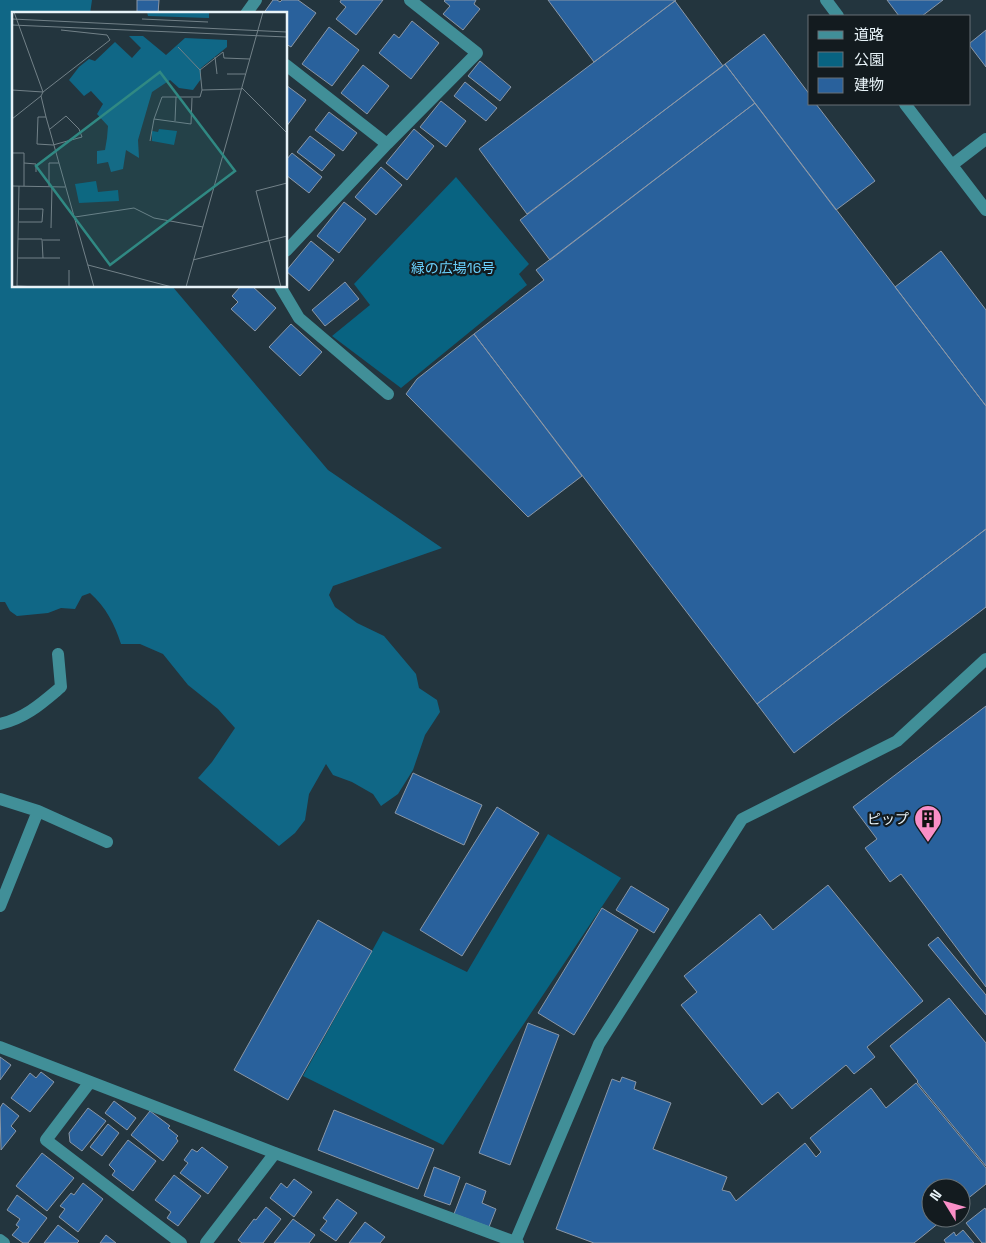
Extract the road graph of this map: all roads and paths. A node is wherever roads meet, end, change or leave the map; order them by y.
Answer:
1 (256, 0) edge
2 (410, 0) edge
3 (826, 0) edge
4 (247, 12) edge
5 (837, 15) edge
6 (288, 68) edge
7 (906, 105) edge
8 (986, 139) edge
9 (387, 144) junction
10 (952, 165) junction
11 (986, 210) edge
12 (288, 249) edge
13 (281, 288) edge
14 (388, 394) dead end
15 (58, 654) dead end
16 (986, 659) edge
17 (0, 724) edge
18 (0, 799) edge
19 (38, 811) junction
20 (106, 842) dead end
21 (0, 906) edge
22 (0, 1047) edge
23 (90, 1082) junction
24 (275, 1153) junction
25 (489, 1232) junction
26 (0, 1240) edge
27 (209, 1242) edge
28 (516, 1242) edge
29 (4, 1243) edge
30 (181, 1243) edge
31 (480, 1243) edge

1 - 4 street
2 - 9 street
3 - 5 street
6 - 9 street
7 - 10 street
8 - 10 street
9 - 12 street
10 - 11 street
13 - 14 street
15 - 17 street
16 - 28 street
18 - 19 street
19 - 20 street
19 - 21 street
22 - 23 street
23 - 24 street
23 - 30 street
24 - 25 street
24 - 27 street
25 - 28 street
25 - 31 street
26 - 29 street

